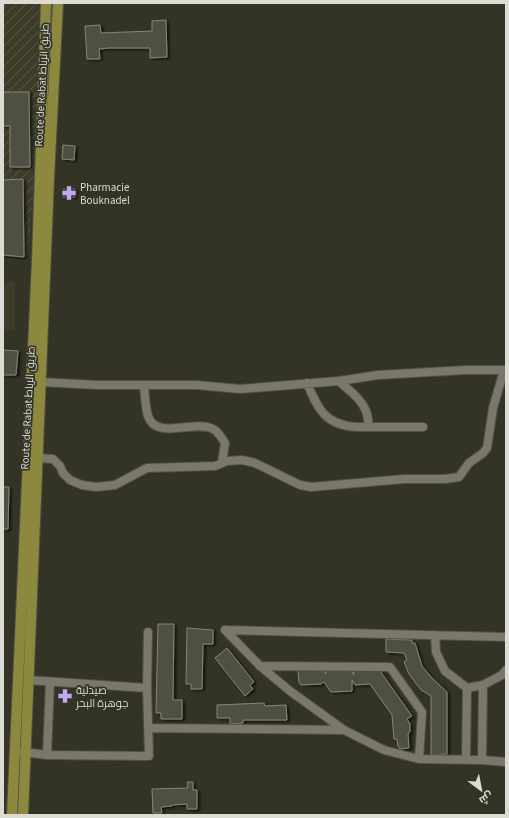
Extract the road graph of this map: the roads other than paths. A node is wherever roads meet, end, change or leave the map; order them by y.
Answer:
1 (46, 3) edge
2 (58, 3) edge
3 (44, 178) junction
4 (41, 282) junction
5 (505, 370) edge
6 (339, 381) junction
7 (42, 382) junction
8 (307, 383) junction
9 (144, 385) junction
10 (369, 427) junction
11 (423, 427) dead end
12 (34, 440) junction
13 (38, 458) junction
14 (222, 463) junction
15 (148, 632) dead end
16 (435, 635) junction
17 (506, 637) edge
18 (260, 666) junction
19 (506, 670) edge
20 (28, 680) junction
21 (50, 682) junction
22 (483, 685) junction
23 (147, 688) junction
24 (468, 688) junction
25 (148, 728) junction
26 (344, 730) junction
27 (15, 751) junction
28 (25, 752) junction
29 (47, 755) junction
30 (418, 759) junction
31 (466, 760) junction
32 (482, 760) junction
33 (506, 762) edge
34 (12, 815) edge
35 (23, 815) edge

1 - 3 main road, Route de Rabat طريق الرباط
2 - 3 main road, Route de Rabat طريق الرباط
3 - 4 main road, Route de Rabat طريق الرباط
4 - 7 main road, Route de Rabat طريق الرباط
4 - 12 main road, Route de Rabat طريق الرباط
5 - 6 street
5 - 14 street
6 - 8 street
6 - 10 street
7 - 9 street
7 - 12 main road, Route de Rabat طريق الرباط
8 - 9 street
8 - 10 street
9 - 14 street
10 - 11 street
12 - 13 main road, Route de Rabat طريق الرباط
12 - 27 main road, Route de Rabat طريق الرباط
13 - 14 street
13 - 20 main road, Route de Rabat طريق الرباط
15 - 23 street
16 - 17 street
16 - 18 street
16 - 24 street
18 - 26 street
18 - 30 street
19 - 22 street
20 - 21 street
20 - 28 main road, Route de Rabat طريق الرباط
21 - 23 street
21 - 29 street
22 - 24 street
22 - 32 street
23 - 25 street
24 - 31 street
25 - 26 street
25 - 29 street
26 - 30 street
27 - 28 street
27 - 34 main road, Route de Rabat طريق الرباط
28 - 29 street
28 - 35 main road, Route de Rabat طريق الرباط
30 - 31 street
31 - 32 street
32 - 33 street

